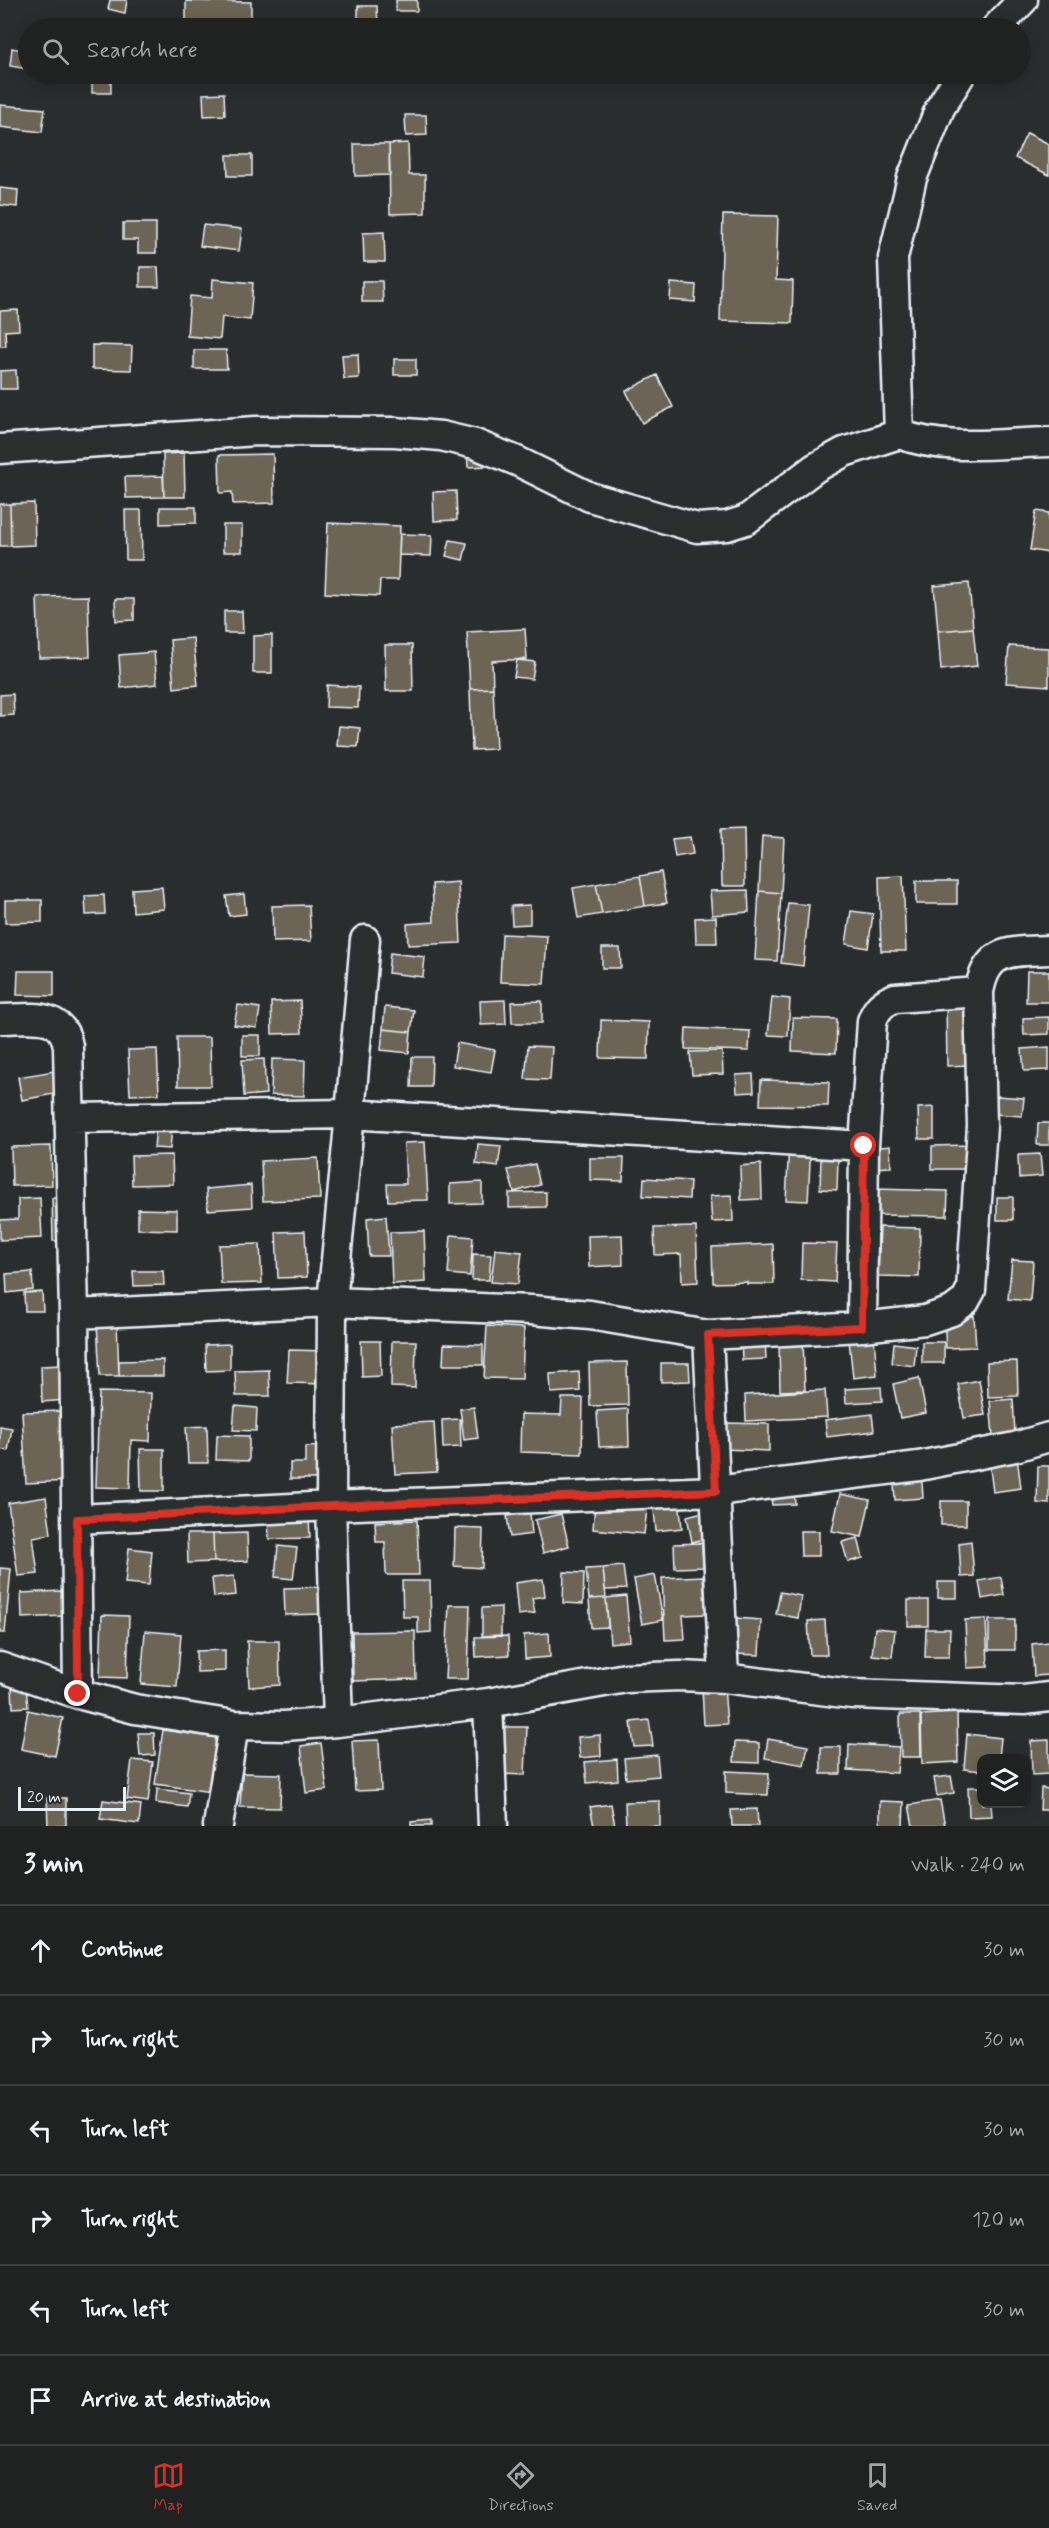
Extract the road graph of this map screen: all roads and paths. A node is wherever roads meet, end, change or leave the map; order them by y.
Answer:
1 (1023, 0) edge
2 (1006, 18) edge
3 (955, 84) edge
4 (899, 434) junction
5 (1049, 442) edge
6 (0, 449) edge
7 (365, 940) dead end
8 (1049, 950) edge
9 (979, 992) junction
10 (0, 1019) edge
11 (350, 1114) junction
12 (70, 1118) junction
13 (864, 1146) junction
14 (332, 1302) junction
15 (74, 1314) junction
16 (862, 1327) junction
17 (708, 1335) junction
18 (1049, 1437) edge
19 (716, 1491) junction
20 (331, 1506) junction
21 (77, 1519) junction
22 (0, 1667) edge
23 (724, 1678) junction
24 (78, 1694) junction
25 (1049, 1697) edge
26 (488, 1703) junction
27 (338, 1722) junction
28 (234, 1725) junction
29 (218, 1826) edge
30 (493, 1826) edge

1 - 2 street
3 - 4 street
4 - 5 street
4 - 6 street
7 - 11 street
8 - 9 street
9 - 13 street
9 - 16 street
10 - 12 street
11 - 12 street
11 - 13 street
11 - 14 street
12 - 15 street
13 - 16 street
14 - 15 street
14 - 17 street
14 - 20 street
15 - 21 street
16 - 17 street
17 - 19 street
18 - 19 street
19 - 20 street
19 - 23 street
20 - 21 street
20 - 27 street
21 - 24 street
22 - 24 street
23 - 25 street
23 - 26 street
24 - 28 street
26 - 27 street
26 - 30 street
27 - 28 street
28 - 29 street

